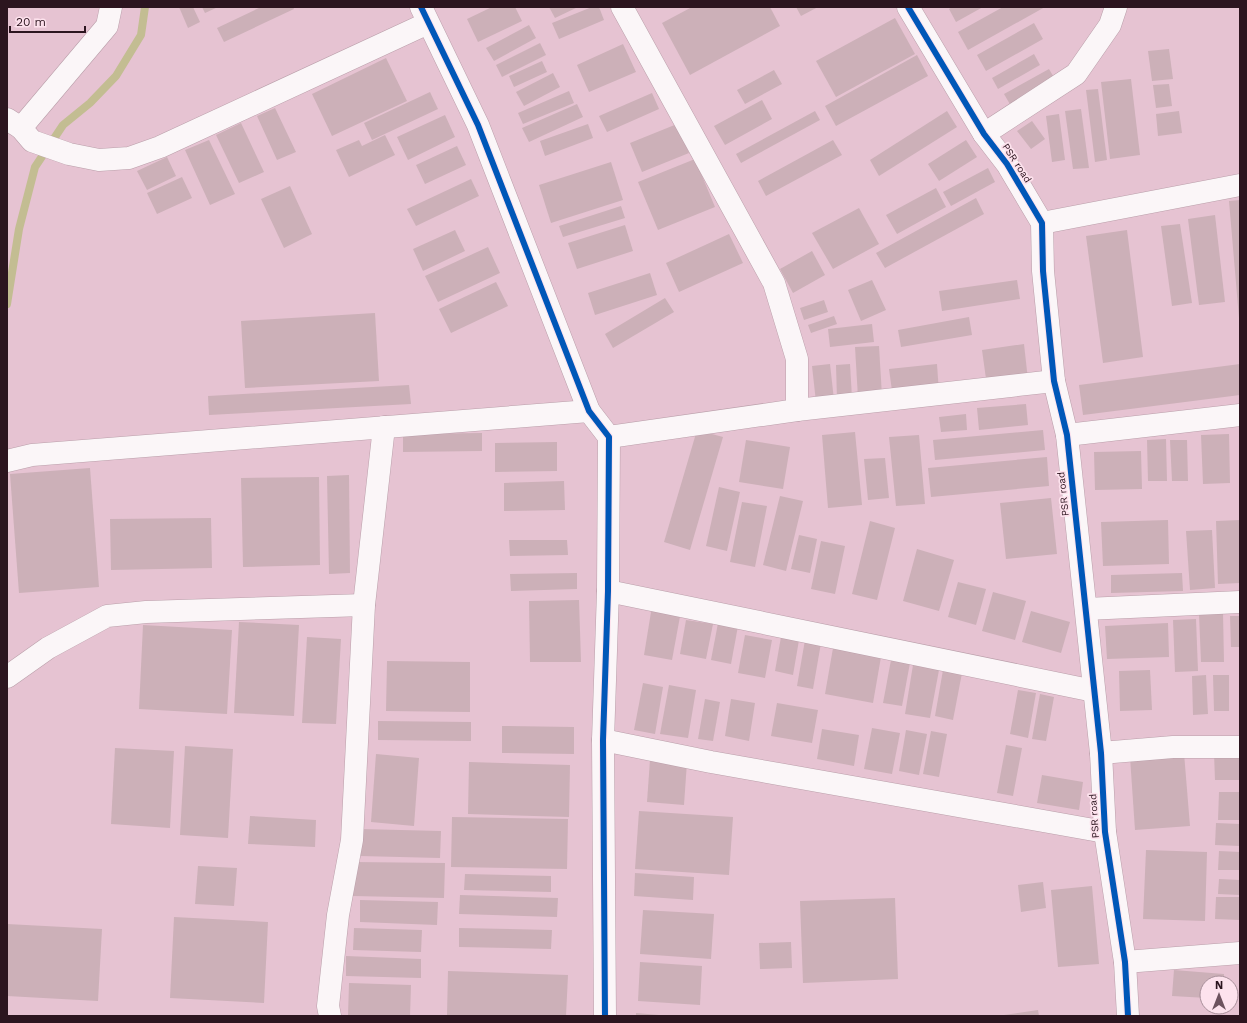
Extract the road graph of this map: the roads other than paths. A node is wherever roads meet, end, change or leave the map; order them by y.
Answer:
1 (110, 7) edge
2 (622, 7) edge
3 (908, 7) edge
4 (1116, 7) edge
5 (424, 15) edge
6 (20, 130) edge
7 (984, 134) junction
8 (1240, 185) edge
9 (1042, 223) junction
10 (1054, 380) junction
11 (797, 410) junction
12 (589, 411) junction
13 (1240, 415) edge
14 (384, 427) junction
15 (1067, 435) junction
16 (609, 437) junction
17 (7, 460) edge
18 (608, 591) junction
19 (1240, 602) edge
20 (364, 605) junction
21 (1086, 609) junction
22 (7, 677) edge
23 (1094, 691) junction
24 (603, 740) junction
25 (1240, 747) edge
26 (1100, 753) junction
27 (1104, 832) junction
28 (1240, 953) edge
29 (1125, 962) junction
30 (330, 1016) edge
31 (605, 1016) edge
32 (1128, 1016) edge

1 - 6 street
2 - 11 street
3 - 7 street, PSR road
4 - 7 street
5 - 6 street
5 - 12 street
7 - 9 street, PSR road
8 - 9 street
9 - 10 street, PSR road
10 - 11 street
10 - 15 street, PSR road
11 - 16 street
12 - 14 street
12 - 16 street
13 - 15 street
14 - 17 street
14 - 20 street
15 - 21 street, PSR road
16 - 18 street
18 - 23 street
18 - 24 street
19 - 21 street
20 - 22 street
20 - 30 street
21 - 23 street, PSR road
23 - 26 street, PSR road
24 - 27 street
24 - 31 street
25 - 26 street
26 - 27 street, PSR road
27 - 29 street, PSR road
28 - 29 street
29 - 32 street, PSR road

